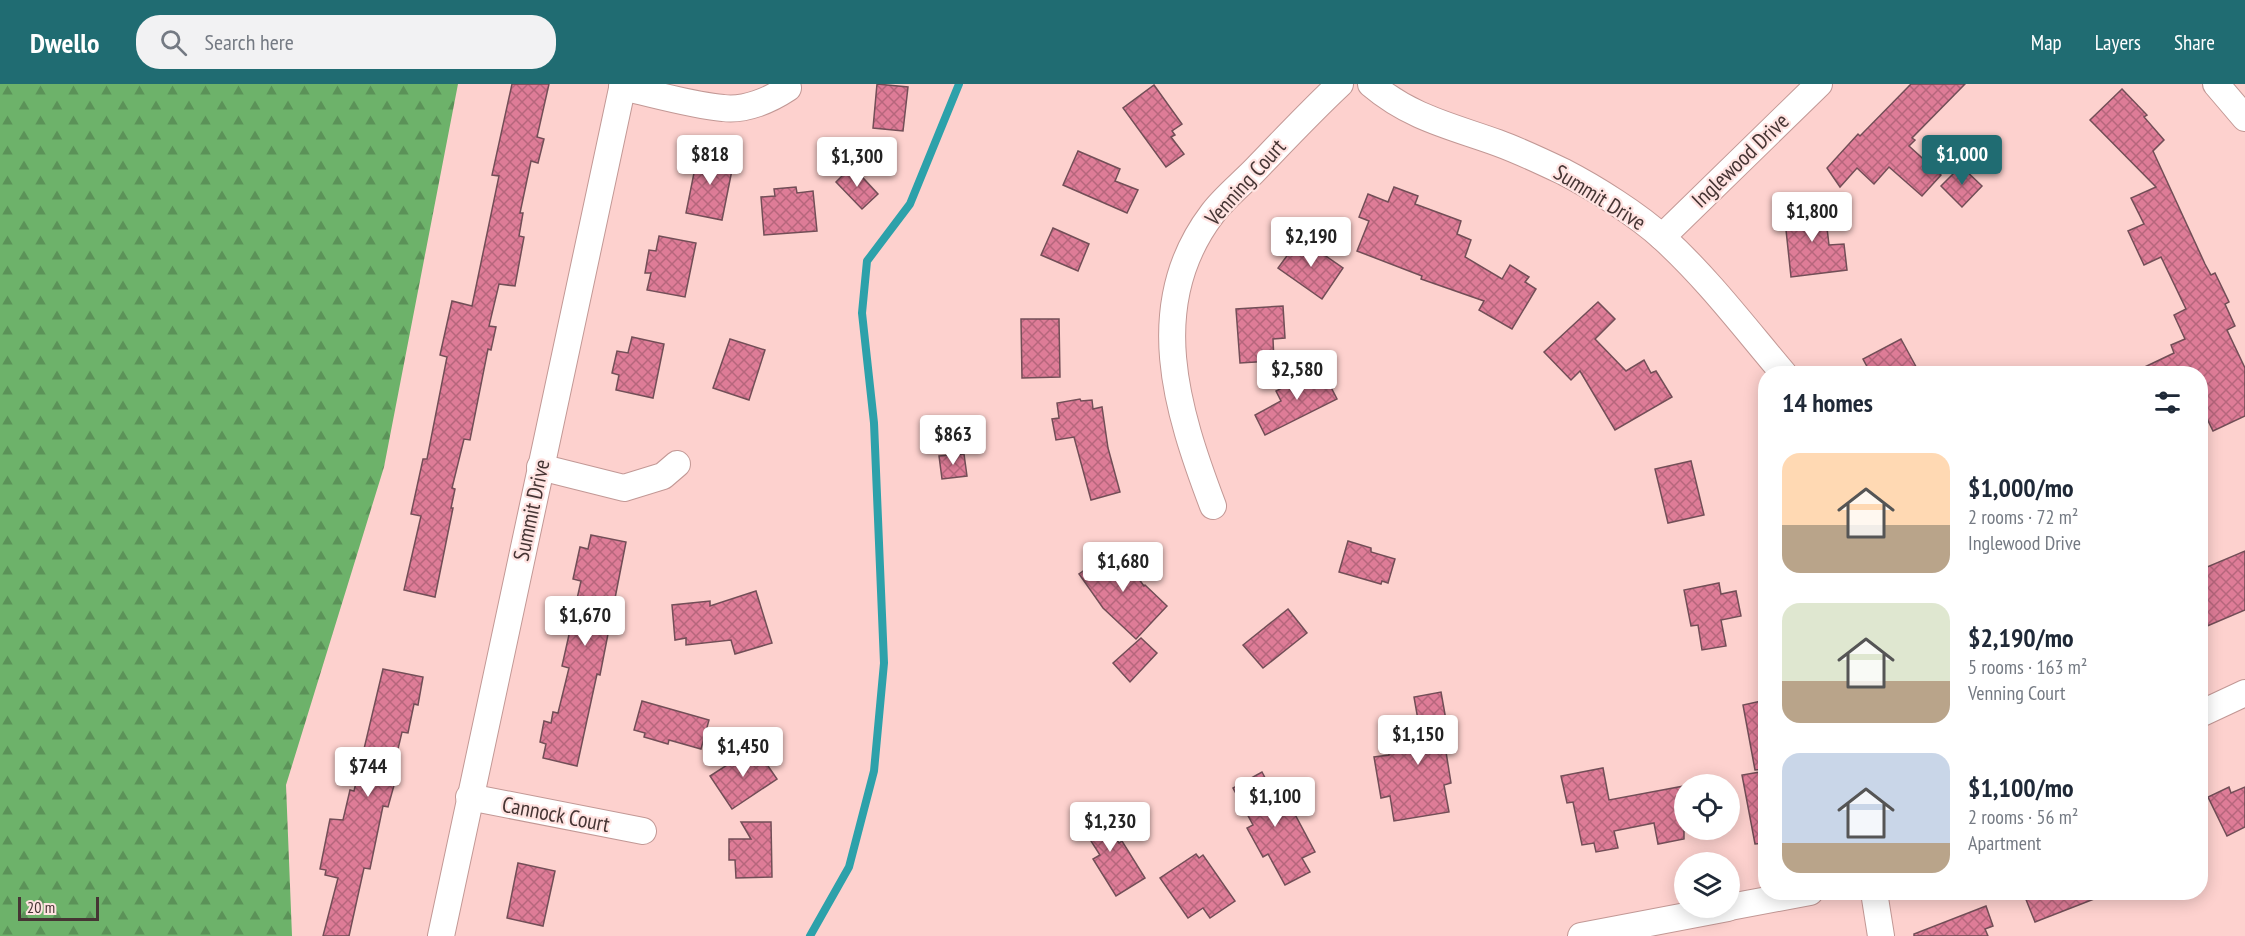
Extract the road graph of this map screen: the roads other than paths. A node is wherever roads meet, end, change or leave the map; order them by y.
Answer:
1 (1340, 84) edge
2 (1371, 84) edge
3 (1819, 84) edge
4 (2216, 84) edge
5 (623, 86) edge
6 (788, 88) dead end
7 (2245, 118) edge
8 (1662, 237) junction
9 (1777, 366) edge
10 (677, 464) dead end
11 (540, 467) junction
12 (1213, 506) dead end
13 (2245, 693) edge
14 (2208, 710) edge
15 (469, 797) junction
16 (643, 831) dead end
17 (1767, 900) edge
18 (1875, 900) edge
19 (1740, 905) edge
20 (1674, 918) edge
21 (441, 936) edge
22 (1581, 936) edge
23 (1881, 936) edge

1 - 12 street, Venning Court
2 - 8 street, Summit Drive
3 - 8 street, Inglewood Drive
4 - 7 street
5 - 6 street
5 - 11 street, Summit Drive
8 - 9 street, Summit Drive
10 - 11 street
11 - 15 street, Summit Drive
13 - 14 street
15 - 16 street, Cannock Court
15 - 21 street, Summit Drive
17 - 19 street
18 - 23 street
20 - 22 street

